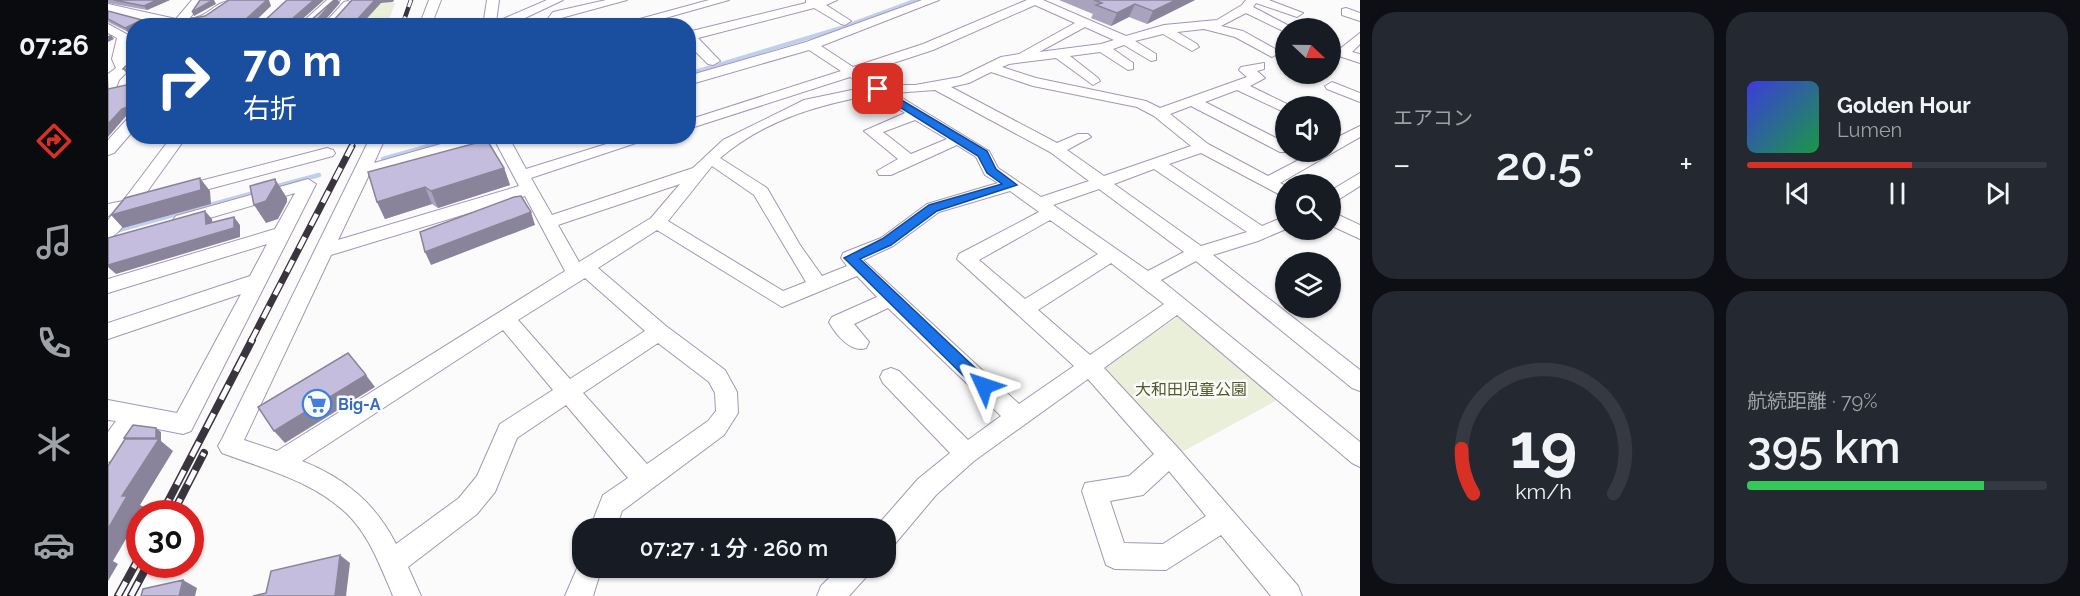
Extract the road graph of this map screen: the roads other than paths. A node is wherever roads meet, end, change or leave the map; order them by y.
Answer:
1 (198, 0) edge
2 (231, 0) edge
3 (334, 0) edge
4 (435, 0) edge
5 (493, 0) edge
6 (557, 0) edge
7 (621, 0) edge
8 (831, 0) edge
9 (933, 0) edge
10 (1034, 0) edge
11 (1257, 0) edge
12 (713, 1) edge
13 (812, 2) edge
14 (1249, 4) edge
15 (348, 5) edge
16 (108, 8) edge
17 (1346, 12) dead end
18 (1297, 13) dead end
19 (667, 14) junction
20 (1360, 17) edge
21 (147, 18) edge
22 (183, 18) edge
23 (206, 18) edge
24 (313, 18) edge
25 (336, 18) edge
26 (428, 18) edge
27 (490, 18) edge
28 (515, 18) edge
29 (554, 18) edge
30 (651, 18) edge
31 (671, 18) edge
32 (1275, 20) edge
33 (1085, 22) junction
34 (1208, 27) junction
35 (108, 28) edge
36 (1164, 29) junction
37 (696, 34) edge
38 (1222, 37) dead end
39 (1360, 38) edge
40 (1125, 40) junction
41 (696, 43) edge
42 (812, 45) junction
43 (1192, 47) dead end
44 (1341, 47) edge
45 (1103, 48) junction
46 (1341, 52) edge
47 (1272, 53) dead end
48 (1059, 54) junction
49 (1151, 57) dead end
50 (1015, 59) junction
51 (1360, 59) edge
52 (713, 61) junction
53 (696, 66) edge
54 (1128, 66) dead end
55 (1259, 66) dead end
56 (991, 68) junction
57 (850, 72) junction
58 (696, 79) edge
59 (1093, 81) dead end
60 (939, 86) junction
61 (1239, 86) junction
62 (126, 87) edge
63 (1332, 87) dead end
64 (878, 89) junction
65 (108, 90) edge
66 (1360, 98) edge
67 (1194, 102) junction
68 (1275, 104) edge
69 (1159, 113) junction
70 (916, 114) junction
71 (696, 122) edge
72 (126, 129) edge
73 (1083, 137) dead end
74 (959, 139) junction
75 (1275, 143) edge
76 (174, 144) edge
77 (375, 144) edge
78 (459, 144) edge
79 (505, 144) edge
80 (629, 144) edge
81 (1202, 147) junction
82 (1056, 149) junction
83 (108, 150) edge
84 (327, 153) dead end
85 (909, 160) junction
86 (1305, 162) edge
87 (1156, 163) junction
88 (704, 165) junction
89 (363, 171) junction
90 (885, 171) dead end
91 (1360, 178) edge
92 (527, 182) junction
93 (1102, 182) junction
94 (1268, 183) junction
95 (1012, 185) junction
96 (1275, 187) edge
97 (1341, 193) edge
98 (129, 205) junction
99 (1046, 208) junction
100 (549, 222) junction
101 (657, 222) junction
102 (1341, 223) edge
103 (164, 225) edge
104 (1275, 226) edge
105 (109, 228) edge
106 (1259, 232) junction
107 (284, 233) junction
108 (1360, 233) edge
109 (130, 235) edge
110 (324, 251) junction
111 (1198, 253) junction
112 (1112, 254) junction
113 (859, 268) junction
114 (582, 272) junction
115 (1148, 280) junction
116 (258, 281) junction
117 (818, 285) junction
118 (108, 286) edge
119 (890, 299) junction
120 (1177, 305) junction
121 (1024, 309) junction
122 (505, 319) junction
123 (108, 331) edge
124 (659, 332) junction
125 (859, 342) dead end
126 (1091, 368) junction
127 (891, 377) dead end
128 (1360, 382) edge
129 (567, 393) junction
130 (108, 410) edge
131 (134, 413) junction
132 (1018, 418) junction
133 (108, 452) edge
134 (966, 454) junction
135 (1170, 455) junction
136 (1360, 456) edge
137 (279, 463) junction
138 (645, 480) junction
139 (607, 518) edge
140 (1222, 520) junction
141 (896, 523) edge
142 (392, 563) junction
143 (585, 578) edge
144 (848, 578) edge
145 (407, 596) edge
146 (579, 596) edge
147 (831, 596) edge
148 (1288, 596) edge

1 - 22 street
2 - 23 street
3 - 24 street
4 - 26 street
5 - 27 street
6 - 28 street
7 - 29 street
8 - 13 street
9 - 42 street
10 - 33 street
10 - 57 street
11 - 18 street
12 - 19 street
13 - 37 street
13 - 52 street
14 - 32 street
14 - 34 street
15 - 25 street
16 - 21 street
17 - 20 street
19 - 30 street
19 - 31 street
33 - 40 street
33 - 50 street
34 - 36 street
34 - 38 street
34 - 47 street
35 - 65 street
36 - 40 street
36 - 43 street
39 - 44 street
40 - 45 street
40 - 49 street
41 - 52 street
42 - 57 street
42 - 58 street
45 - 48 street
45 - 54 street
46 - 51 street
48 - 50 street
48 - 59 street
50 - 56 street
52 - 53 street
55 - 61 street
56 - 60 street
56 - 69 street
57 - 64 street
57 - 71 street
60 - 64 street
60 - 82 street
61 - 67 street
61 - 68 street
62 - 65 street
63 - 66 street
64 - 70 street
64 - 88 street
67 - 69 street
67 - 75 street
69 - 81 street
70 - 74 street
70 - 85 street
72 - 83 street
73 - 82 street
74 - 85 street
74 - 95 street
76 - 98 street
77 - 89 street
78 - 89 street
79 - 92 street
80 - 92 street
81 - 87 street
81 - 94 street
82 - 93 street
84 - 98 street
85 - 90 street
86 - 94 street
87 - 93 street
87 - 106 street
88 - 100 street
88 - 101 street
88 - 117 street
89 - 110 street
91 - 97 street
92 - 100 street
92 - 110 street
93 - 99 street
93 - 111 street
94 - 96 street
95 - 99 street
95 - 113 street
98 - 105 street
99 - 112 street
99 - 121 street
100 - 114 street
101 - 114 street
101 - 117 street
102 - 108 street
103 - 107 street
104 - 106 street
105 - 109 street
106 - 111 street
107 - 116 street
107 - 118 street
110 - 137 street
111 - 115 street
111 - 128 street
112 - 115 street
112 - 121 street
113 - 117 street
113 - 119 street
114 - 122 street
114 - 124 street
115 - 120 street
116 - 123 street
116 - 131 street
119 - 125 street
119 - 132 street
120 - 126 street
120 - 136 street
121 - 126 street
122 - 129 street
122 - 137 street
124 - 129 street
124 - 138 street
126 - 132 street
126 - 135 street
127 - 134 street
129 - 138 street
129 - 142 street
130 - 131 street
131 - 133 street
132 - 134 street
134 - 141 street
135 - 140 street
135 - 140 street
137 - 142 street
138 - 139 street
140 - 148 street
142 - 145 street
143 - 146 street
144 - 147 street

